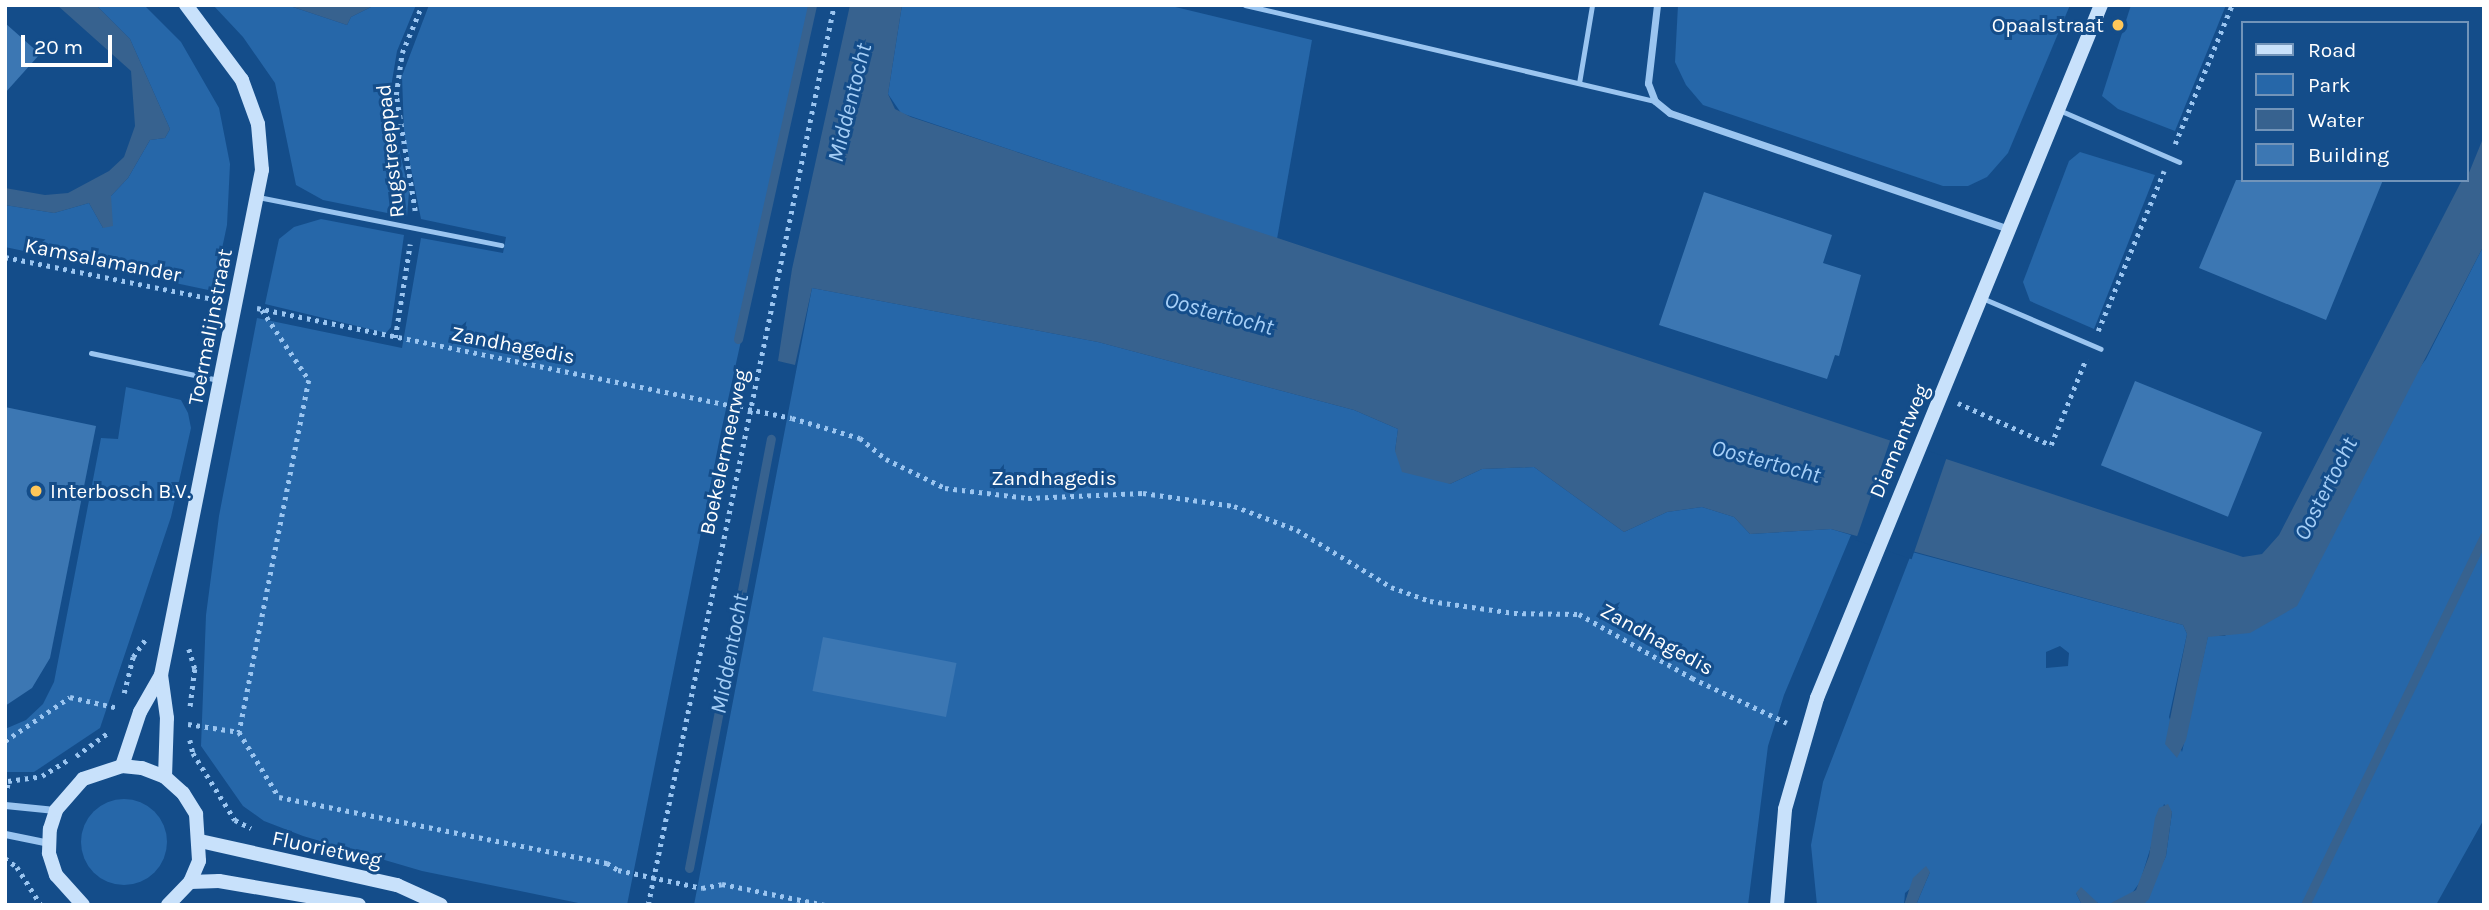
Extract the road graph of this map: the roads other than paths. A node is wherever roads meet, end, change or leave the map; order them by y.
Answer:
1 (186, 5) edge
2 (1245, 5) edge
3 (1592, 5) edge
4 (1657, 5) edge
5 (2101, 5) edge
6 (1579, 83) junction
7 (1655, 101) junction
8 (2059, 110) junction
9 (2179, 162) dead end
10 (258, 197) junction
11 (2010, 229) junction
12 (500, 244) dead end
13 (1980, 297) junction
14 (2101, 349) dead end
15 (91, 354) dead end
16 (221, 381) junction
17 (161, 675) junction
18 (122, 766) junction
19 (165, 778) junction
20 (5, 805) edge
21 (56, 810) junction
22 (5, 834) edge
23 (201, 841) junction
24 (50, 843) junction
25 (190, 882) junction
26 (83, 905) edge
27 (168, 905) edge
28 (359, 905) edge
29 (441, 905) edge
30 (1777, 905) edge

1 - 10 street, Toermalijnstraat
2 - 6 lane
3 - 6 lane
4 - 7 street
5 - 8 street, Diamantweg
6 - 7 lane
7 - 11 street
8 - 9 lane
8 - 11 street, Diamantweg
10 - 12 lane
10 - 16 street, Toermalijnstraat
11 - 13 street, Diamantweg
13 - 14 lane
13 - 30 street, Diamantweg
15 - 16 lane
16 - 17 street, Toermalijnstraat
17 - 18 street, Toermalijnstraat
17 - 19 street, Toermalijnstraat
18 - 19 street
18 - 21 street
19 - 23 street
20 - 21 street
21 - 24 street
22 - 24 street
23 - 25 street
23 - 29 street, Fluorietweg
24 - 26 street
25 - 27 street
25 - 28 street

